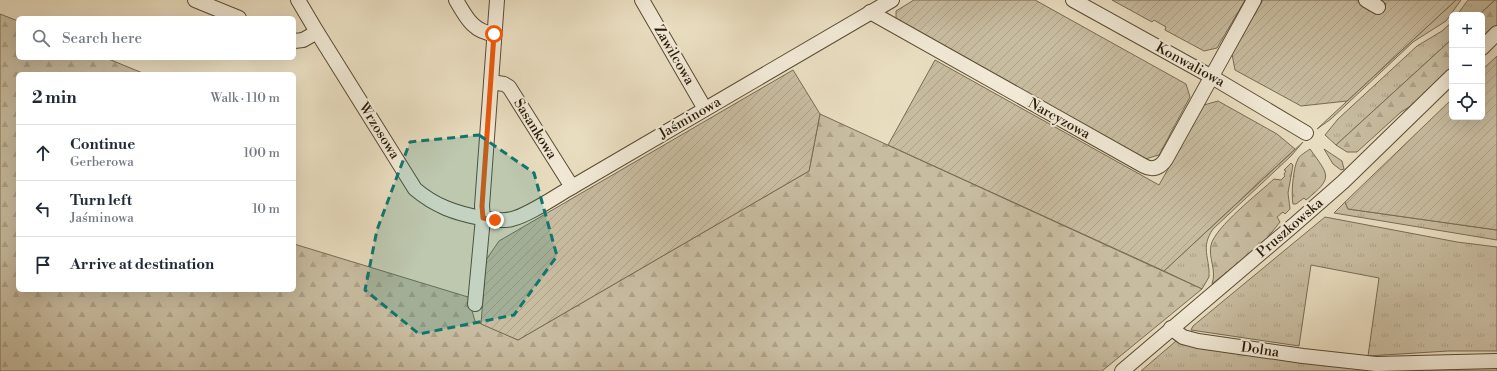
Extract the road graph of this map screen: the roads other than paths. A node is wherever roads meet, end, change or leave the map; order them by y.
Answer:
1 (195, 0) edge
2 (298, 0) edge
3 (456, 0) edge
4 (497, 0) edge
5 (642, 0) edge
6 (892, 0) edge
7 (1073, 0) edge
8 (1254, 0) edge
9 (1366, 0) edge
10 (1378, 7) dead end
11 (870, 12) junction
12 (234, 16) edge
13 (318, 32) junction
14 (1497, 33) edge
15 (494, 34) junction
16 (296, 41) edge
17 (1485, 45) edge
18 (1212, 77) junction
19 (1449, 79) edge
20 (491, 82) junction
21 (706, 109) junction
22 (1306, 133) dead end
23 (572, 187) junction
24 (483, 218) junction
25 (475, 304) dead end
26 (1171, 328) junction
27 (1497, 361) edge
28 (1122, 371) edge

1 - 12 street
2 - 13 street, Wrzosowa
3 - 15 street
4 - 15 street
5 - 21 street, Zawilcowa
6 - 11 street, Jaśminowa
7 - 18 street, Konwaliowa
8 - 18 street
9 - 10 street
11 - 18 street, Narcyzowa
11 - 21 street, Jaśminowa
13 - 16 street
13 - 24 street, Wrzosowa
14 - 17 street
15 - 20 street
18 - 22 street, Konwaliowa
19 - 26 street, Pruszkowska
20 - 23 street, Sasankowa
20 - 24 street
21 - 23 street, Jaśminowa
23 - 24 street, Jaśminowa
24 - 25 street
26 - 27 street, Dolna
26 - 28 street, Pruszkowska

